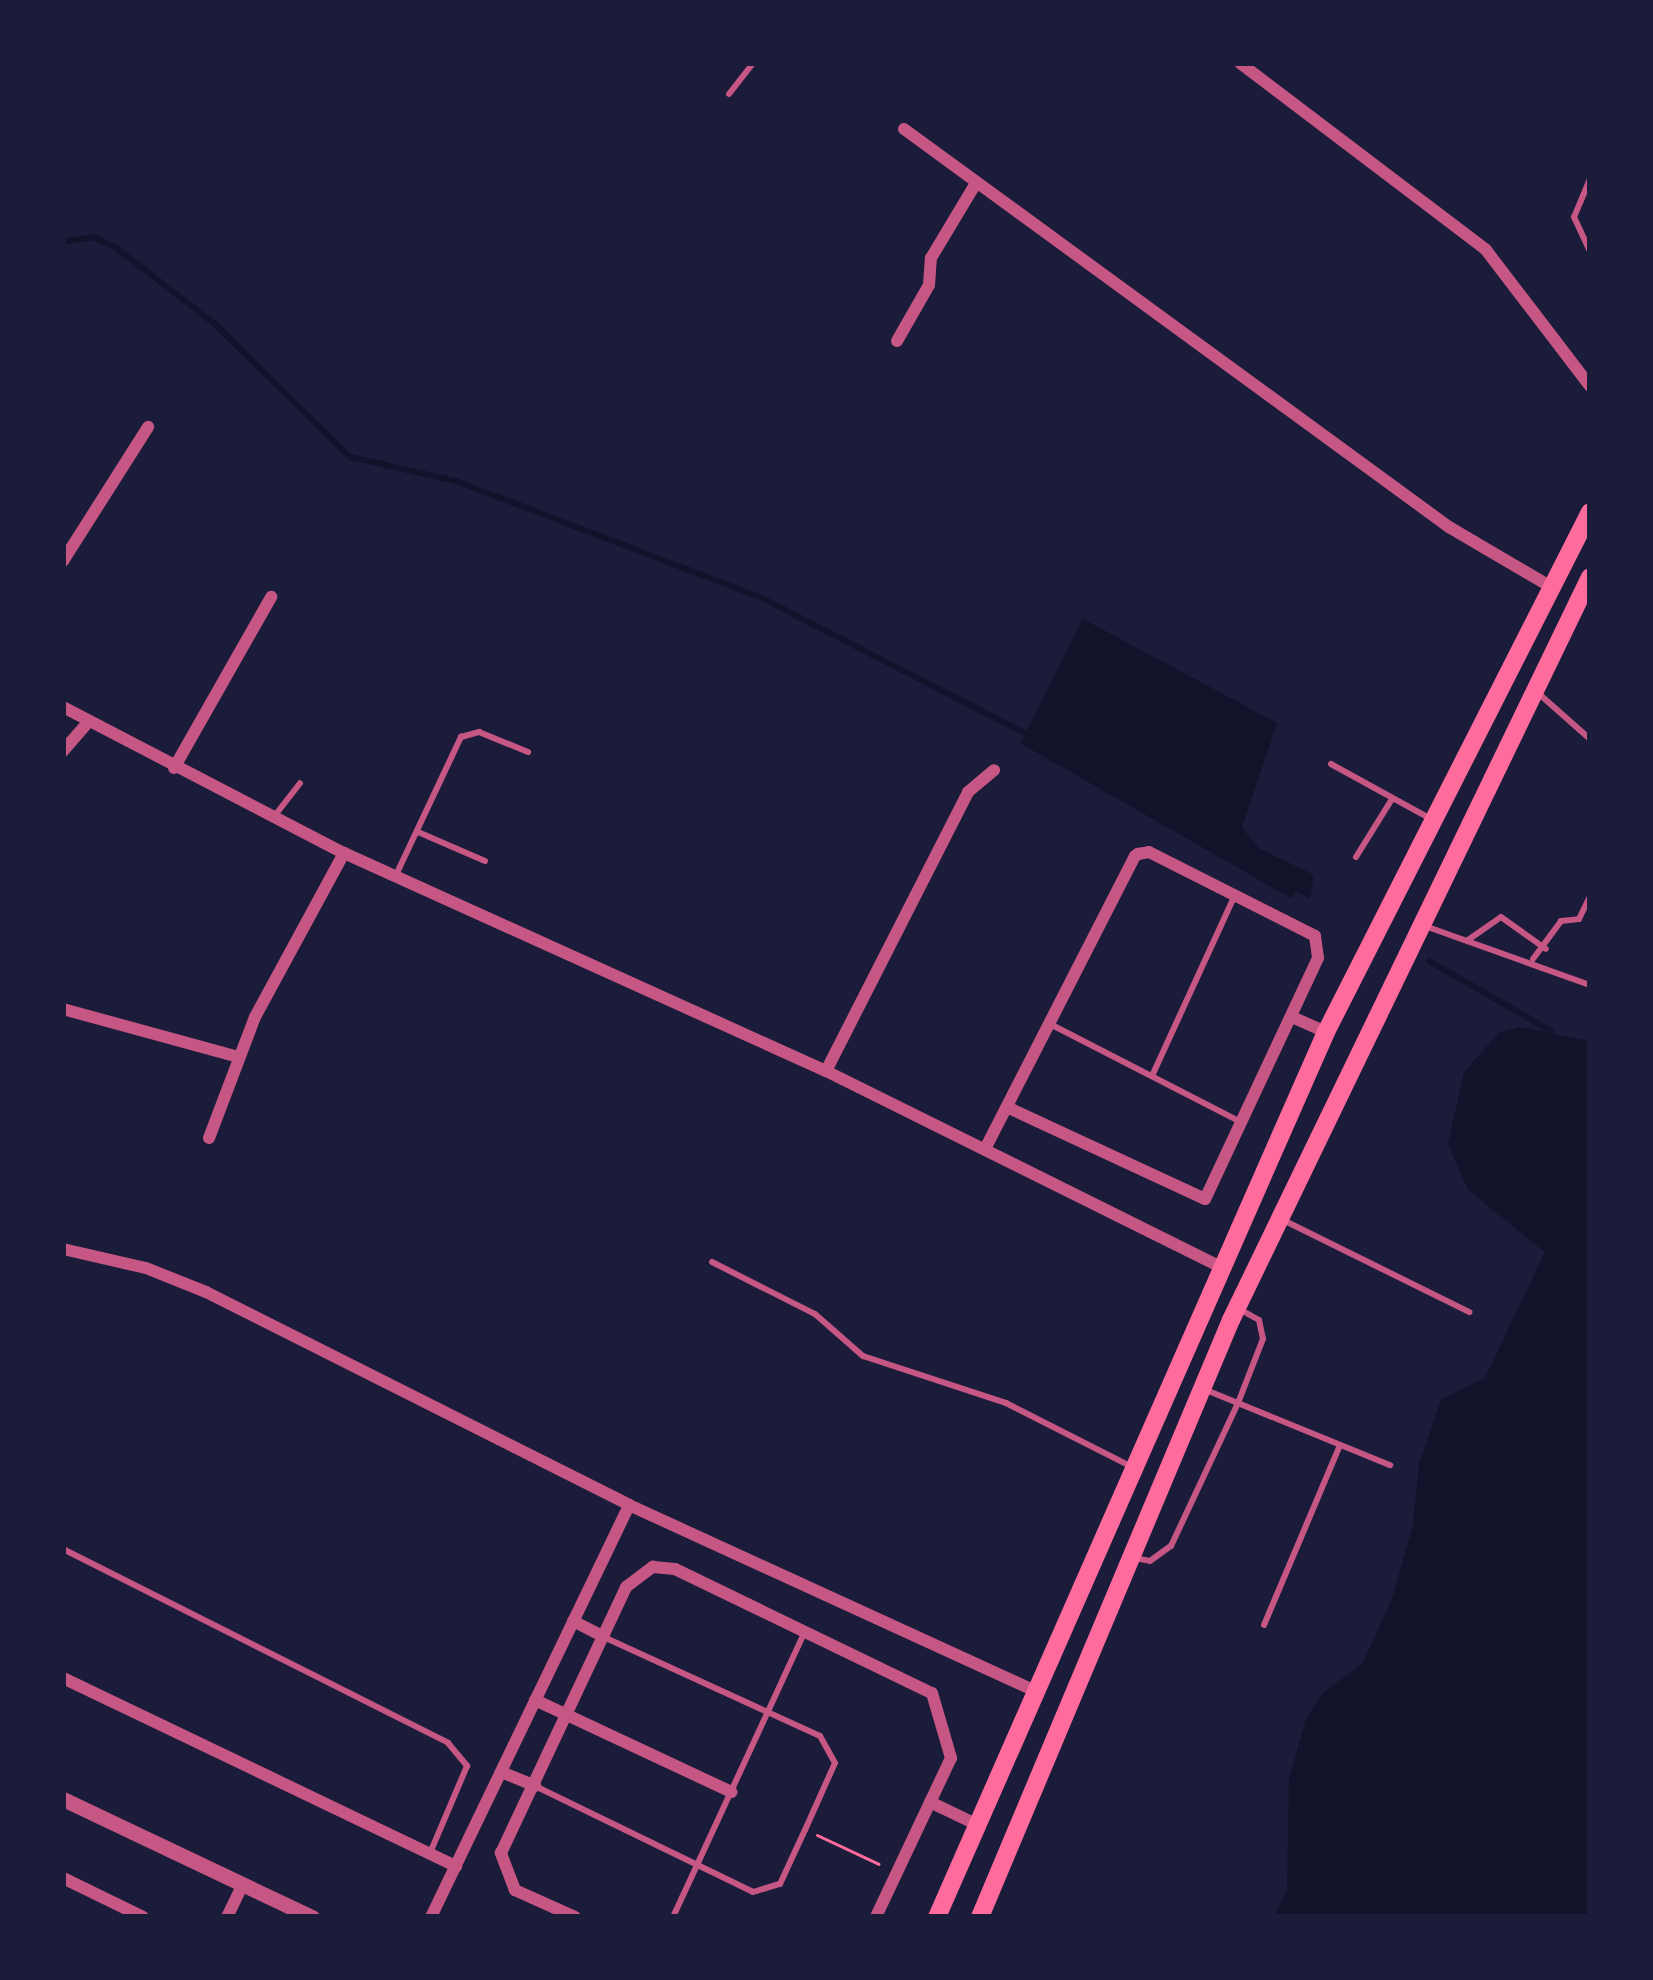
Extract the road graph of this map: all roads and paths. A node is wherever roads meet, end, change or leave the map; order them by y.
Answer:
1 (753, 63) edge
2 (1240, 63) edge
3 (729, 94) dead end
4 (904, 129) dead end
5 (1590, 179) edge
6 (976, 183) junction
7 (1590, 251) edge
8 (897, 341) dead end
9 (1590, 386) edge
10 (148, 427) dead end
11 (1590, 512) edge
12 (63, 561) edge
13 (1590, 577) edge
14 (1553, 588) junction
15 (271, 597) dead end
16 (1535, 691) junction
17 (63, 707) edge
18 (89, 721) junction
19 (1590, 740) edge
20 (63, 751) edge
21 (528, 752) dead end
22 (1331, 764) dead end
23 (174, 769) junction
24 (994, 770) dead end
25 (300, 783) dead end
26 (1392, 798) junction
27 (274, 817) junction
28 (1436, 822) junction
29 (418, 832) junction
30 (344, 853) junction
31 (1356, 857) dead end
32 (485, 861) dead end
33 (396, 875) junction
34 (1236, 894) junction
35 (1590, 896) edge
36 (1421, 924) junction
37 (1468, 940) junction
38 (1546, 949) junction
39 (1533, 959) junction
40 (1590, 985) edge
41 (63, 1009) edge
42 (1292, 1017) junction
43 (1050, 1023) junction
44 (1326, 1032) junction
45 (238, 1057) junction
46 (826, 1071) junction
47 (1152, 1076) junction
48 (1006, 1107) junction
49 (1241, 1122) junction
50 (209, 1138) dead end
51 (985, 1149) junction
52 (1280, 1219) junction
53 (63, 1249) edge
54 (712, 1262) dead end
55 (1221, 1267) junction
56 (1238, 1308) junction
57 (1468, 1312) dead end
58 (1202, 1388) junction
59 (1238, 1402) junction
60 (1340, 1444) junction
61 (1390, 1465) dead end
62 (1130, 1466) junction
63 (628, 1505) junction
64 (63, 1550) edge
65 (1131, 1558) junction
66 (573, 1621) junction
67 (1264, 1625) dead end
68 (806, 1629) junction
69 (604, 1637) junction
70 (63, 1678) edge
71 (1031, 1689) junction
72 (535, 1700) junction
73 (767, 1713) junction
74 (569, 1715) junction
75 (501, 1772) junction
76 (535, 1786) junction
77 (731, 1792) junction
78 (63, 1799) edge
79 (930, 1802) junction
80 (976, 1824) junction
81 (806, 1830) junction
82 (428, 1857) junction
83 (456, 1866) junction
84 (697, 1866) junction
85 (897, 1873) junction
86 (63, 1878) edge
87 (242, 1884) junction
88 (143, 1917) edge
89 (227, 1917) edge
90 (312, 1917) edge
91 (431, 1917) edge
92 (575, 1917) edge
93 (673, 1917) edge
94 (876, 1917) edge
95 (937, 1917) edge
96 (980, 1917) edge

1 - 3 lane
2 - 9 street
4 - 6 street
5 - 7 lane
6 - 8 street
6 - 14 street
10 - 12 street
11 - 14 main road
13 - 16 main road
14 - 28 main road
15 - 23 street
16 - 19 lane
16 - 36 main road
17 - 18 street
18 - 20 street
18 - 23 street
21 - 29 lane
22 - 26 lane
23 - 27 street
24 - 46 street
25 - 27 lane
26 - 28 lane
26 - 31 lane
27 - 30 street
28 - 44 main road
29 - 32 lane
29 - 33 lane
30 - 33 street
30 - 45 street
33 - 46 street
34 - 42 street
34 - 43 street
34 - 47 lane
35 - 38 lane
36 - 37 lane
36 - 52 main road
37 - 38 lane
37 - 39 lane
38 - 39 lane
39 - 40 lane
41 - 45 street
42 - 44 street
42 - 49 street
43 - 47 lane
43 - 48 street
44 - 55 main road
45 - 50 street
46 - 51 street
47 - 49 lane
48 - 49 street
48 - 51 street
51 - 55 street
52 - 56 main road
52 - 57 lane
53 - 63 street
54 - 62 lane
55 - 62 main road
56 - 58 main road
56 - 59 lane
58 - 59 lane
58 - 65 main road
59 - 60 lane
59 - 65 lane
60 - 61 lane
60 - 67 lane
62 - 71 main road
63 - 66 street
63 - 71 street
64 - 82 lane
65 - 96 main road
66 - 69 street
66 - 72 street
68 - 69 street
68 - 73 lane
68 - 79 street
69 - 73 lane
69 - 74 street
70 - 82 street
71 - 80 main road
72 - 74 street
72 - 75 street
73 - 77 lane
73 - 81 lane
74 - 76 street
74 - 77 street
75 - 76 street
75 - 83 street
76 - 84 lane
76 - 92 street
77 - 84 lane
78 - 87 street
79 - 80 street
79 - 85 street
80 - 95 main road
81 - 84 lane
81 - 85 path
82 - 83 street
83 - 91 street
84 - 93 lane
85 - 94 street
86 - 88 street
87 - 89 street
87 - 90 street

